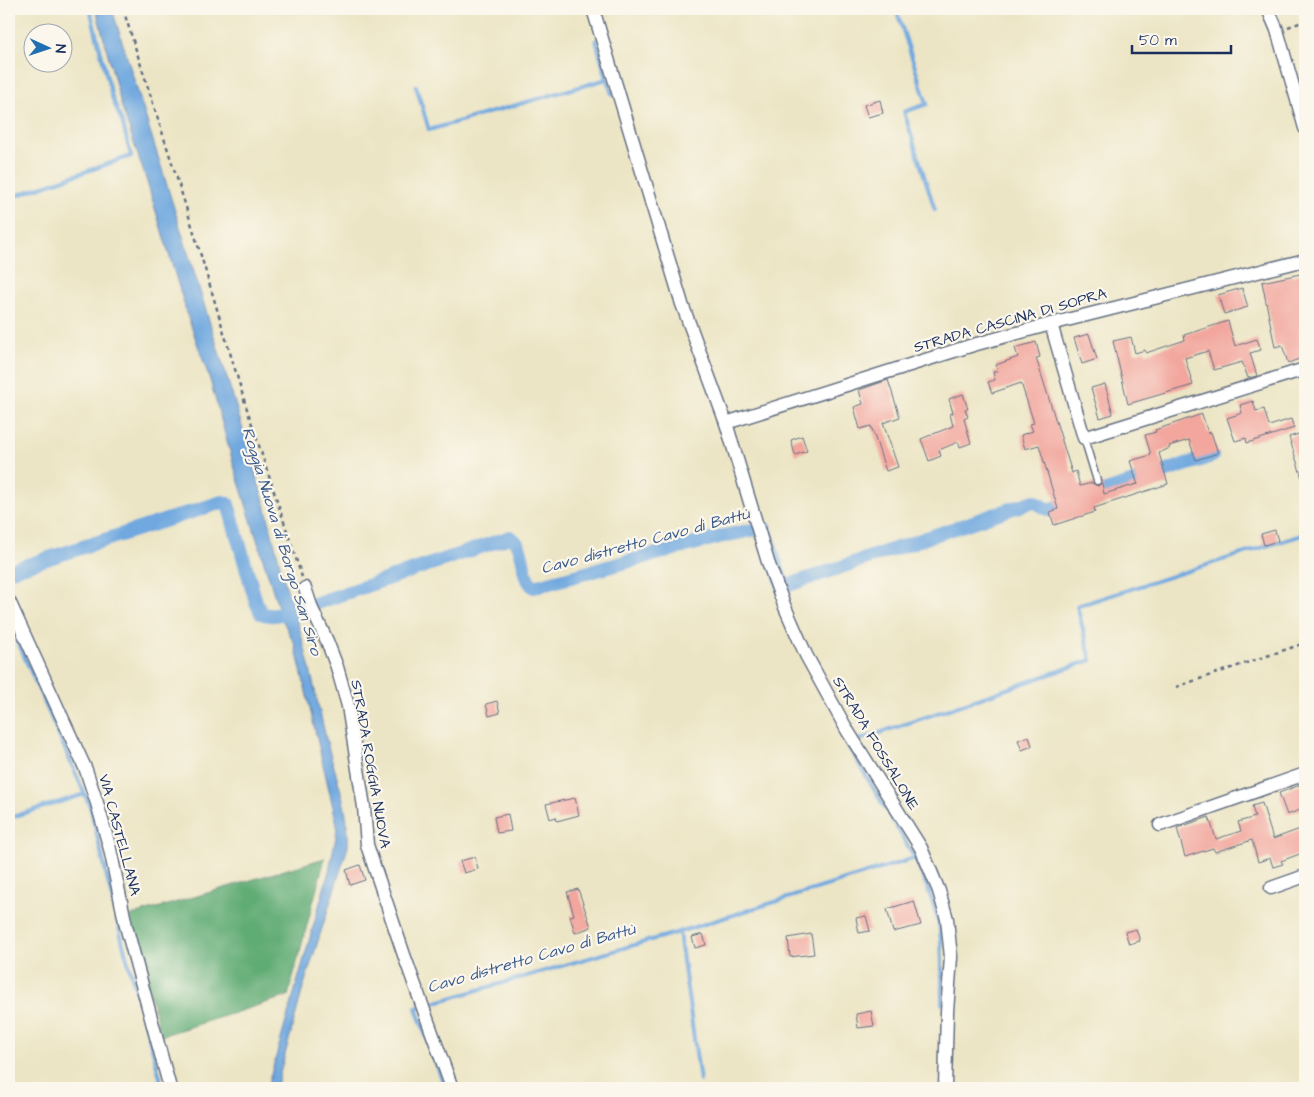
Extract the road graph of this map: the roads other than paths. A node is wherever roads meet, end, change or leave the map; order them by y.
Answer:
1 (593, 9) edge
2 (1268, 9) edge
3 (1305, 128) edge
4 (1305, 260) edge
5 (1051, 324) junction
6 (1305, 369) edge
7 (726, 423) junction
8 (1084, 438) junction
9 (1097, 481) dead end
10 (309, 599) road end
11 (9, 601) edge
12 (1305, 774) edge
13 (1160, 825) dead end
14 (1305, 876) edge
15 (1271, 888) dead end
16 (170, 1088) edge
17 (452, 1088) edge
18 (945, 1088) edge

1 - 7 street, STRADA FOSSALONE
2 - 3 street
4 - 5 street, STRADA CASCINA DI SOPRA
5 - 7 street, STRADA CASCINA DI SOPRA
5 - 8 street
6 - 8 street
7 - 18 street, STRADA FOSSALONE
8 - 9 lane
10 - 17 street, STRADA ROGGIA NUOVA
11 - 16 street, VIA CASTELLANA
12 - 13 street
14 - 15 street

